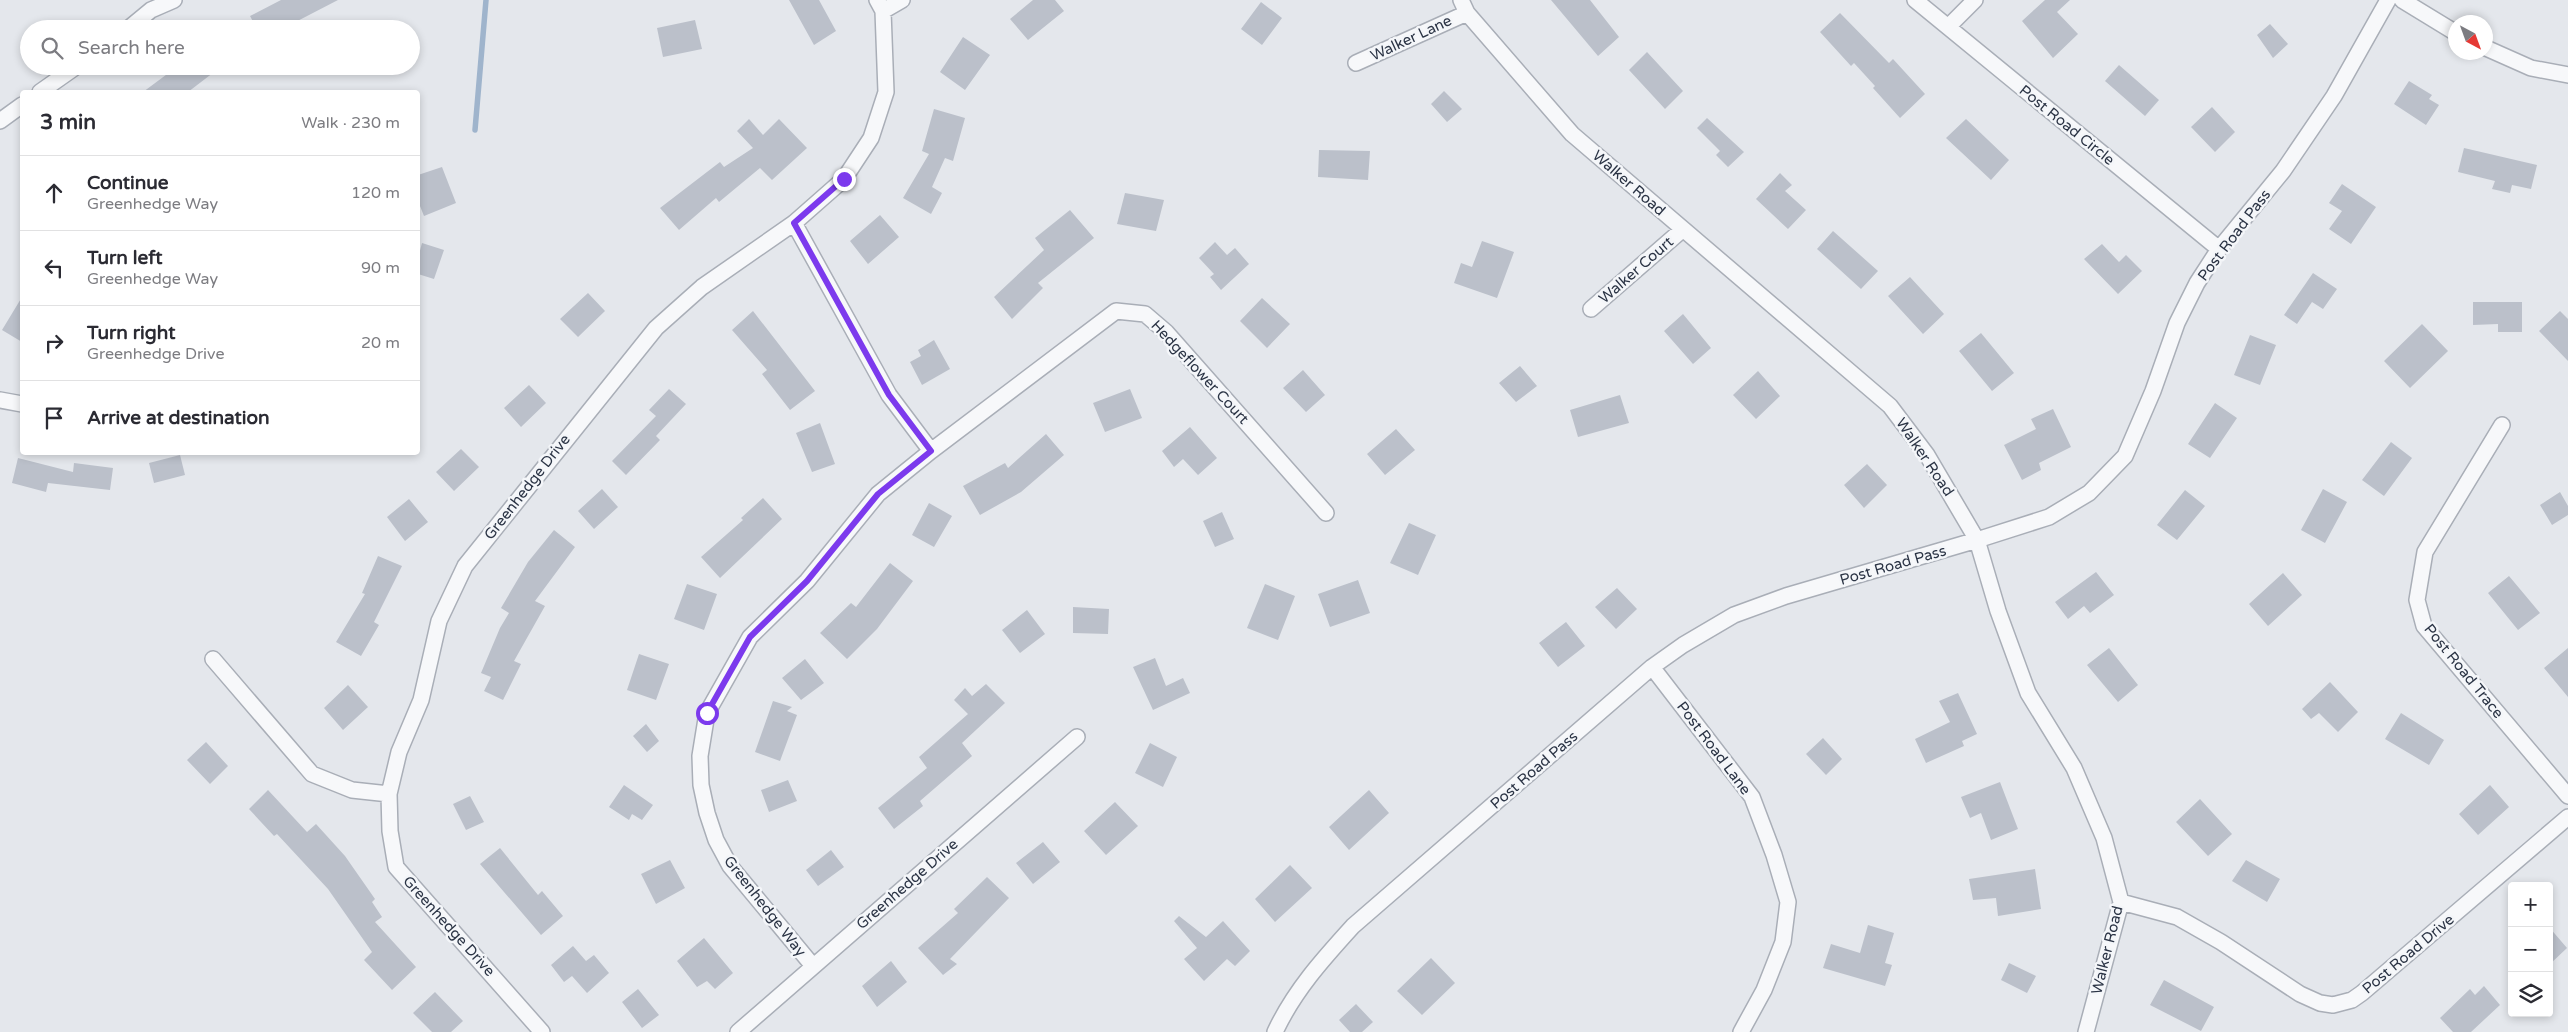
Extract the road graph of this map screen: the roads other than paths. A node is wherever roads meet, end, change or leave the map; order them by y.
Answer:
1 (174, 0) edge
2 (902, 0) edge
3 (1915, 0) edge
4 (1976, 0) edge
5 (2388, 0) edge
6 (2402, 0) edge
7 (148, 5) edge
8 (880, 5) edge
9 (1464, 6) edge
10 (136, 20) edge
11 (1948, 27) junction
12 (2448, 28) edge
13 (2493, 51) edge
14 (1356, 63) dead end
15 (64, 75) edge
16 (2568, 75) edge
17 (43, 90) edge
18 (20, 106) edge
19 (0, 121) edge
20 (794, 223) junction
21 (1682, 230) junction
22 (2219, 249) junction
23 (1591, 310) dead end
24 (0, 400) edge
25 (20, 404) edge
26 (2502, 425) dead end
27 (931, 451) junction
28 (1326, 513) dead end
29 (1978, 540) junction
30 (213, 658) dead end
31 (1652, 667) junction
32 (1077, 737) dead end
33 (389, 794) junction
34 (2568, 796) edge
35 (2568, 817) edge
36 (2121, 902) junction
37 (813, 966) junction
38 (542, 1032) edge
39 (738, 1032) edge
40 (1275, 1032) edge
41 (1741, 1032) edge
42 (2086, 1032) edge

1 - 7 street
2 - 8 street
3 - 11 street, Post Road Circle
4 - 11 street
5 - 22 street, Post Road Pass
6 - 12 street
7 - 10 street
8 - 20 street, Greenhedge Drive
9 - 14 street, Walker Lane
9 - 21 street, Walker Road
11 - 22 street, Post Road Circle
13 - 16 street
15 - 17 street
18 - 19 street
20 - 27 street
20 - 33 street, Greenhedge Drive
21 - 23 street, Walker Court
21 - 29 street, Walker Road
22 - 29 street, Post Road Pass
24 - 25 street
26 - 34 street, Post Road Trace
27 - 28 street, Hedgeflower Court
27 - 37 street, Greenhedge Way
29 - 31 street, Post Road Pass
29 - 36 street, Walker Road
30 - 33 street
31 - 40 street, Post Road Pass
31 - 41 street, Post Road Lane
32 - 37 street, Greenhedge Drive
33 - 38 street, Greenhedge Drive
35 - 36 street, Post Road Drive
36 - 42 street, Walker Road
37 - 39 street, Greenhedge Drive

